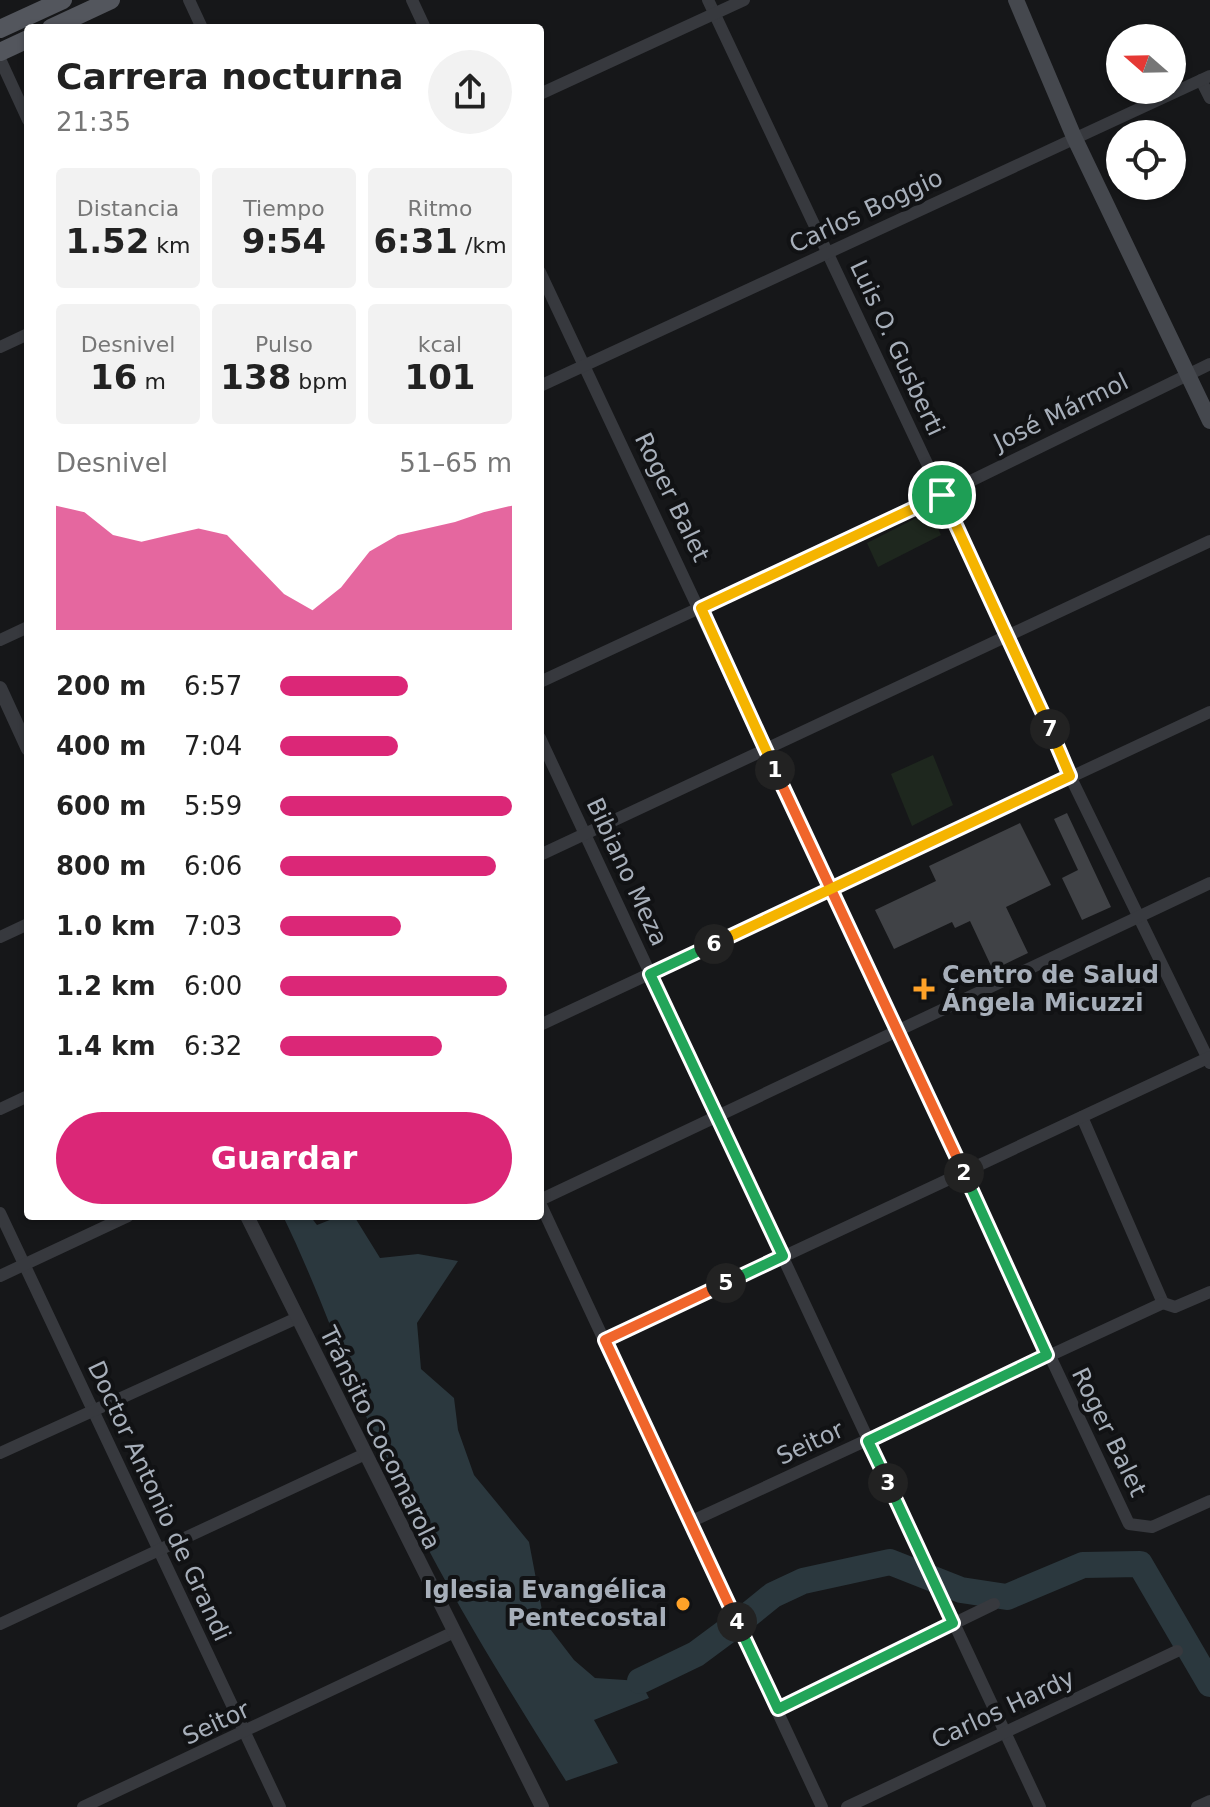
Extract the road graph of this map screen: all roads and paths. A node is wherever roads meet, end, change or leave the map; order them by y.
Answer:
1 (63, 0) edge
2 (111, 0) edge
3 (189, 0) edge
4 (412, 0) edge
5 (708, 0) edge
6 (744, 0) edge
7 (1023, 2) edge
8 (714, 14) junction
9 (60, 24) edge
10 (200, 24) edge
11 (423, 24) edge
12 (0, 29) edge
13 (24, 41) edge
14 (0, 52) edge
15 (0, 59) edge
16 (1206, 78) edge
17 (544, 92) edge
18 (1210, 98) edge
19 (24, 111) edge
20 (1074, 137) junction
21 (828, 254) junction
22 (544, 280) edge
23 (24, 336) edge
24 (0, 347) edge
25 (1210, 364) edge
26 (584, 365) junction
27 (1189, 374) junction
28 (544, 384) edge
29 (1210, 421) edge
30 (942, 495) junction
31 (1210, 541) edge
32 (701, 608) junction
33 (24, 629) edge
34 (1009, 637) junction
35 (0, 640) edge
36 (544, 680) edge
37 (0, 688) edge
38 (1210, 712) edge
39 (24, 740) edge
40 (544, 747) edge
41 (766, 750) junction
42 (1070, 776) junction
43 (585, 834) junction
44 (544, 853) edge
45 (1210, 883) edge
46 (829, 892) junction
47 (1140, 918) junction
48 (24, 926) edge
49 (0, 937) edge
50 (650, 974) junction
51 (544, 1023) edge
52 (897, 1032) junction
53 (1209, 1060) edge
54 (24, 1098) edge
55 (0, 1109) edge
56 (717, 1115) junction
57 (1082, 1117) junction
58 (964, 1174) junction
59 (544, 1199) edge
60 (544, 1210) edge
61 (0, 1213) edge
62 (120, 1220) edge
63 (249, 1220) edge
64 (783, 1256) junction
65 (24, 1265) junction
66 (0, 1276) edge
67 (1210, 1292) edge
68 (1163, 1303) junction
69 (297, 1318) junction
70 (605, 1340) junction
71 (1047, 1355) junction
72 (92, 1411) junction
73 (868, 1441) junction
74 (0, 1453) edge
75 (363, 1455) junction
76 (1210, 1501) edge
77 (690, 1522) junction
78 (158, 1552) junction
79 (994, 1604) dead end
80 (953, 1623) junction
81 (0, 1624) edge
82 (452, 1633) junction
83 (1177, 1651) dead end
84 (778, 1709) junction
85 (1003, 1733) junction
86 (246, 1734) junction
87 (1210, 1801) edge
88 (83, 1807) edge
89 (280, 1807) edge
90 (542, 1807) edge
91 (822, 1807) edge
92 (847, 1807) edge
93 (1040, 1807) edge
94 (1197, 1807) edge

1 - 12 main road
2 - 9 main road
3 - 10 street
4 - 11 street
5 - 8 street, Luis O. Gusberti
6 - 8 street
7 - 20 main road
8 - 17 street
8 - 21 street, Luis O. Gusberti
13 - 14 main road
15 - 19 street
16 - 18 street
16 - 20 street, Carlos Boggio
20 - 21 street, Carlos Boggio
20 - 27 main road
21 - 26 street, Carlos Boggio
21 - 30 street, Luis O. Gusberti
22 - 26 street, Roger Balet
23 - 24 street
25 - 27 street, José Mármol
26 - 28 street, Carlos Boggio
26 - 32 street, Roger Balet
27 - 29 main road
27 - 30 street, José Mármol
30 - 32 street, José Mármol
30 - 34 street, Luis O. Gusberti
31 - 34 street
32 - 36 street, José Mármol
32 - 41 street, Roger Balet
33 - 35 street
34 - 41 street
34 - 42 street, Luis O. Gusberti
37 - 39 street
38 - 42 street
40 - 43 street, Bibiano Meza
41 - 43 street
41 - 46 street, Roger Balet
42 - 46 street
42 - 47 street, Luis O. Gusberti
43 - 44 street
43 - 50 street, Bibiano Meza
45 - 47 street
46 - 50 street
46 - 52 street, Roger Balet
47 - 52 street
47 - 53 street, Luis O. Gusberti
48 - 49 street
50 - 51 street
50 - 56 street, Bibiano Meza
52 - 56 street
52 - 58 street, Roger Balet
53 - 57 street
54 - 55 street
56 - 59 street
56 - 64 street, Bibiano Meza
57 - 58 street
57 - 68 street
58 - 64 street
58 - 71 street, Roger Balet
60 - 70 street
61 - 65 street, Doctor Antonio de Grandi
62 - 65 street
63 - 69 street, Tránsito Cocomarola
64 - 70 street
64 - 73 street, Bibiano Meza
65 - 66 street
65 - 72 street, Doctor Antonio de Grandi
67 - 68 street, Seitor
68 - 71 street, Seitor
69 - 72 street
69 - 75 street, Tránsito Cocomarola
70 - 77 street
71 - 73 street, Seitor
71 - 76 street, Roger Balet
72 - 74 street
72 - 78 street, Doctor Antonio de Grandi
73 - 77 street, Seitor
73 - 80 street, Bibiano Meza
75 - 78 street
75 - 82 street, Tránsito Cocomarola
77 - 84 street
78 - 81 street
78 - 86 street, Doctor Antonio de Grandi
79 - 80 street
80 - 84 street
80 - 85 street, Bibiano Meza
82 - 86 street, Seitor
82 - 90 street, Tránsito Cocomarola
83 - 85 street, Carlos Hardy
84 - 91 street
85 - 92 street, Carlos Hardy
85 - 93 street, Bibiano Meza
86 - 88 street, Seitor
86 - 89 street, Doctor Antonio de Grandi
87 - 94 street

